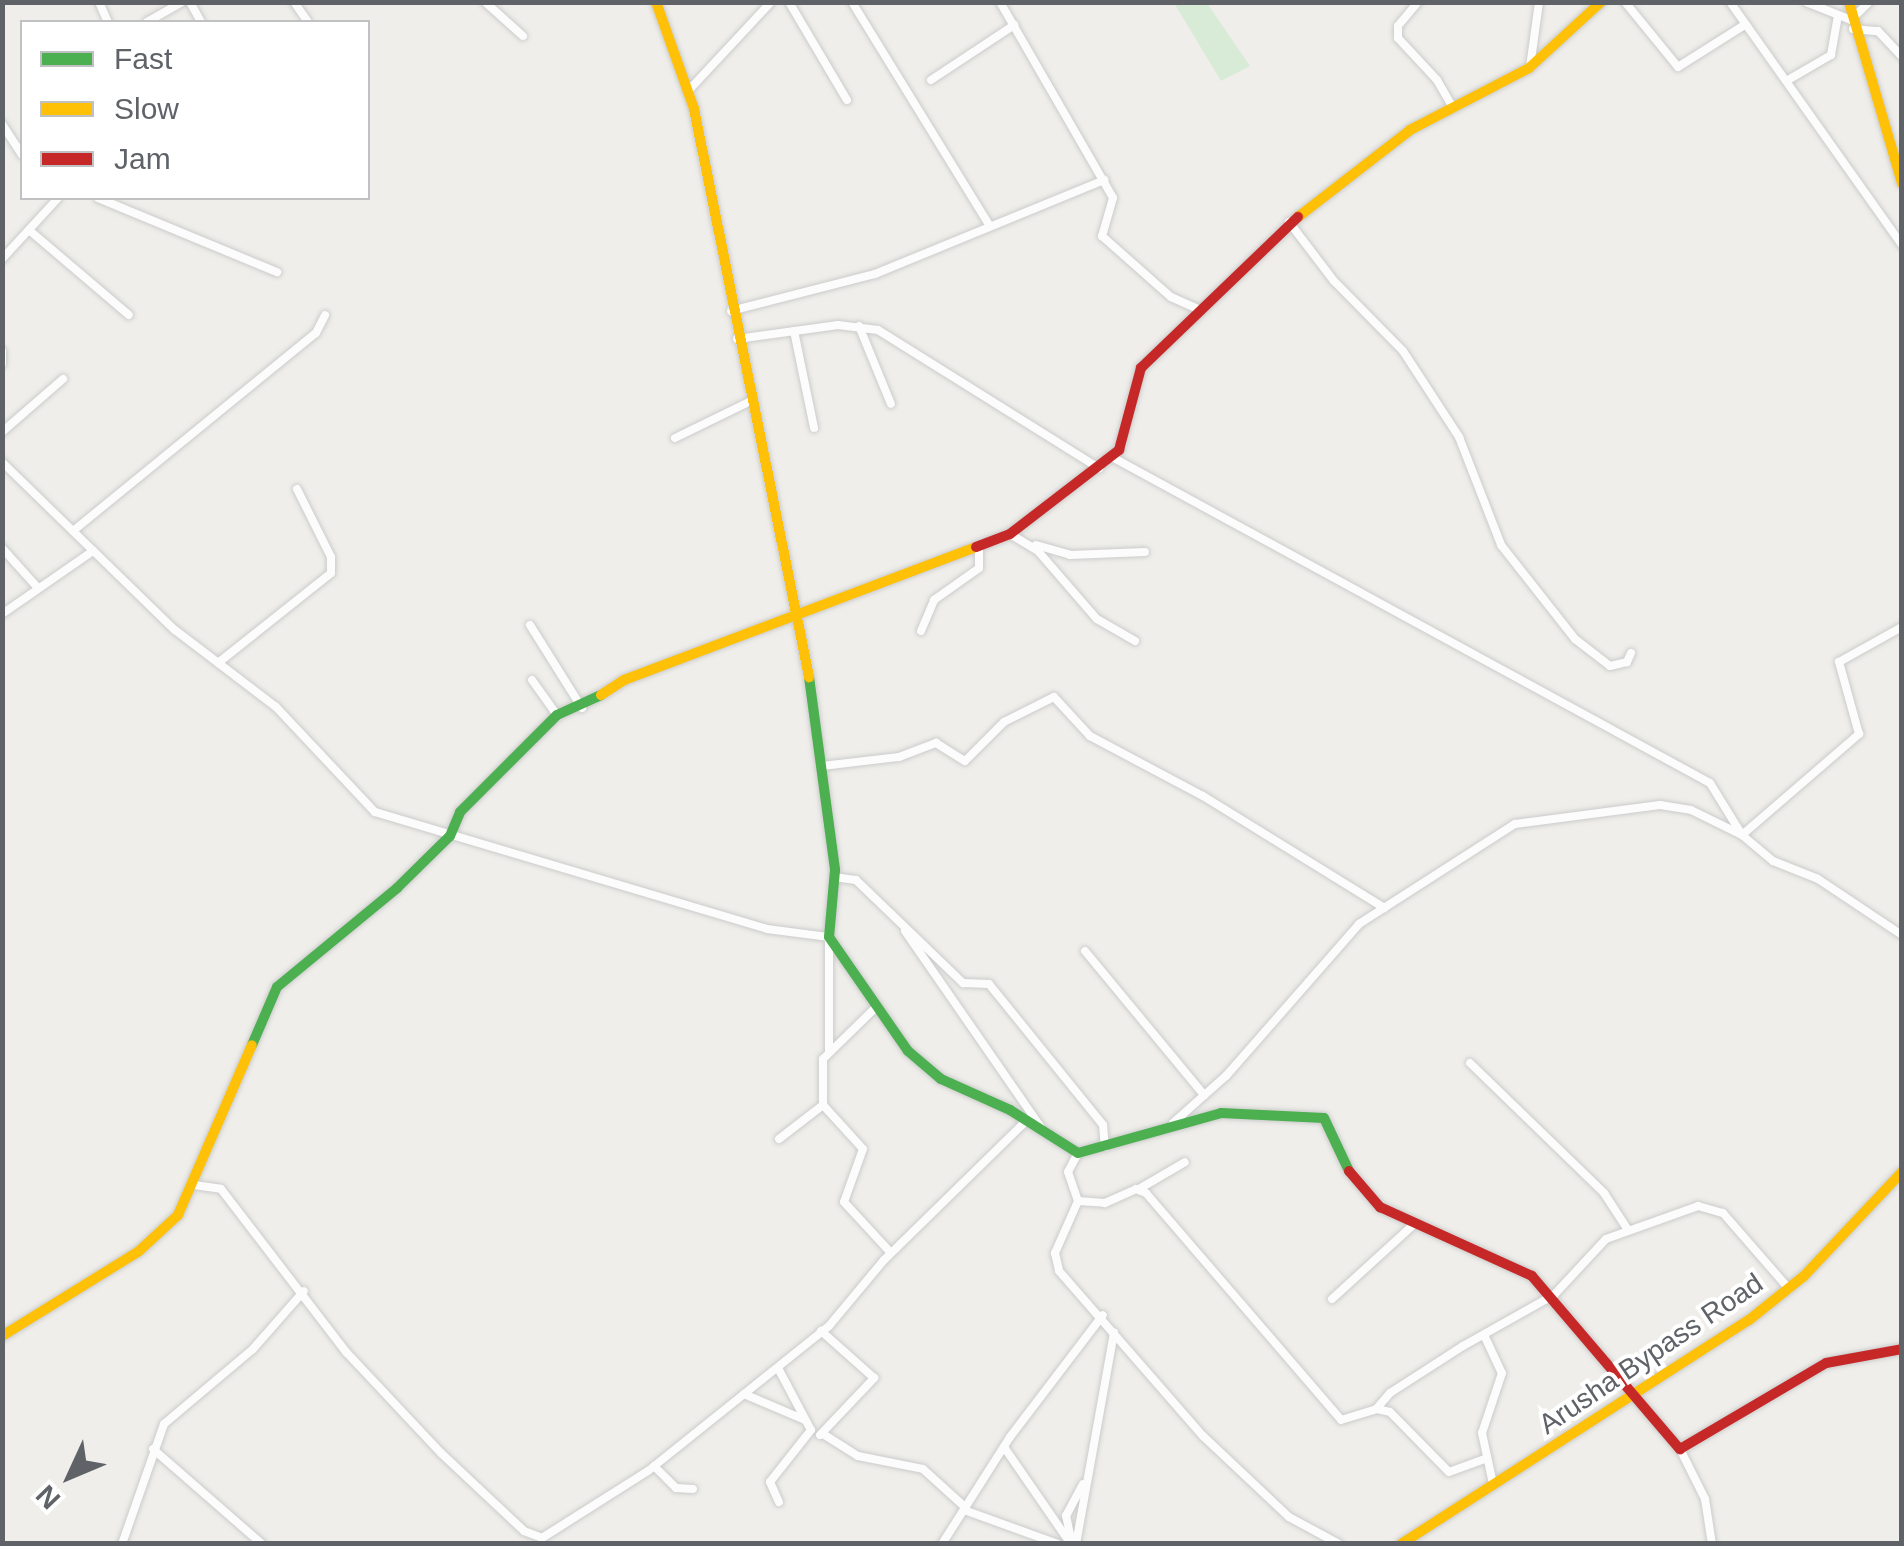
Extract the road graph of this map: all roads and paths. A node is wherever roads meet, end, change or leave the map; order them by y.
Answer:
1 (485, 2) edge
2 (656, 2) edge
3 (771, 2) edge
4 (789, 2) edge
5 (852, 2) edge
6 (1000, 2) edge
7 (1418, 2) edge
8 (1538, 2) edge
9 (1602, 2) edge
10 (1625, 2) edge
11 (1730, 2) edge
12 (1806, 2) edge
13 (1849, 2) edge
14 (1868, 2) edge
15 (187, 3) edge
16 (1838, 16) junction
17 (151, 20) edge
18 (1746, 24) junction
19 (1852, 24) junction
20 (1014, 26) junction
21 (523, 36) dead end
22 (1902, 56) edge
23 (1530, 68) junction
24 (931, 80) dead end
25 (1788, 80) junction
26 (689, 90) junction
27 (847, 100) dead end
28 (1452, 106) junction
29 (2, 124) edge
30 (20, 152) edge
31 (1104, 180) junction
32 (1902, 183) edge
33 (56, 200) edge
34 (103, 200) edge
35 (1288, 222) junction
36 (990, 226) junction
37 (29, 230) junction
38 (1902, 244) edge
39 (2, 260) edge
40 (277, 272) dead end
41 (1196, 308) junction
42 (731, 311) junction
43 (130, 315) dead end
44 (325, 315) dead end
45 (859, 326) junction
46 (794, 331) junction
47 (737, 339) junction
48 (2, 352) edge
49 (2, 364) edge
50 (63, 379) dead end
51 (751, 401) junction
52 (890, 404) dead end
53 (814, 428) dead end
54 (2, 432) edge
55 (675, 438) dead end
56 (1112, 457) junction
57 (2, 462) edge
58 (1099, 468) junction
59 (297, 489) dead end
60 (72, 531) junction
61 (1010, 534) junction
62 (1030, 543) junction
63 (2, 548) edge
64 (980, 550) junction
65 (94, 551) junction
66 (1145, 552) dead end
67 (38, 588) junction
68 (800, 613) junction
69 (2, 614) edge
70 (530, 624) dead end
71 (1902, 627) edge
72 (921, 631) dead end
73 (1135, 641) dead end
74 (1632, 652) dead end
75 (218, 663) junction
76 (532, 680) dead end
77 (582, 708) junction
78 (557, 715) junction
79 (822, 766) junction
80 (1742, 835) junction
81 (450, 836) junction
82 (834, 877) junction
83 (1384, 908) junction
84 (904, 931) junction
85 (1902, 935) edge
86 (828, 938) junction
87 (1085, 951) dead end
88 (874, 1010) junction
89 (828, 1050) junction
90 (1470, 1063) dead end
91 (1204, 1095) junction
92 (823, 1105) junction
93 (1027, 1120) junction
94 (1173, 1124) junction
95 (1042, 1130) junction
96 (779, 1139) dead end
97 (1105, 1147) junction
98 (1078, 1153) junction
99 (1185, 1162) dead end
100 (1902, 1172) edge
101 (194, 1185) junction
102 (1140, 1189) junction
103 (1078, 1201) junction
104 (1412, 1226) junction
105 (1628, 1230) junction
106 (891, 1253) junction
107 (1790, 1289) junction
108 (304, 1291) junction
109 (1554, 1295) junction
110 (1332, 1299) dead end
111 (1103, 1316) junction
112 (820, 1331) junction
113 (1114, 1332) junction
114 (2, 1336) edge
115 (1485, 1337) junction
116 (1902, 1349) edge
117 (778, 1368) junction
118 (1638, 1393) junction
119 (744, 1394) junction
120 (1377, 1409) junction
121 (809, 1422) junction
122 (824, 1434) junction
123 (811, 1436) junction
124 (1004, 1447) junction
125 (152, 1449) junction
126 (1680, 1450) junction
127 (1485, 1458) junction
128 (654, 1466) junction
129 (1493, 1484) junction
130 (693, 1489) dead end
131 (779, 1502) dead end
132 (965, 1509) junction
133 (536, 1541) edge
134 (122, 1544) edge
135 (262, 1544) edge
136 (942, 1544) edge
137 (1058, 1544) edge
138 (1073, 1544) edge
139 (1338, 1544) edge
140 (1401, 1544) edge
141 (1712, 1544) edge

1 - 21 street
2 - 26 street
3 - 26 street
4 - 27 street
5 - 36 street
6 - 20 street
7 - 28 street
8 - 23 street
9 - 23 street
10 - 18 street
11 - 18 street
12 - 16 street
13 - 19 street
14 - 19 street
15 - 17 street
16 - 19 street
16 - 25 street
18 - 25 street
19 - 22 street
19 - 32 street
20 - 24 street
20 - 31 street
23 - 28 street
25 - 38 street
26 - 42 street
28 - 35 street
29 - 30 street
31 - 36 street
31 - 41 street
33 - 37 street
34 - 40 street
35 - 41 street
35 - 74 street
36 - 42 street
37 - 39 street
37 - 43 street
41 - 56 street
42 - 47 street
44 - 60 street
45 - 46 street
45 - 52 street
45 - 58 street
46 - 47 street
46 - 53 street
47 - 51 street
48 - 49 street
50 - 54 street
51 - 55 street
51 - 68 street
56 - 58 street
56 - 80 street
57 - 60 street
58 - 61 street
59 - 75 street
60 - 65 street
61 - 62 street
61 - 64 street
62 - 66 street
62 - 73 street
63 - 67 street
64 - 68 street
64 - 72 street
65 - 67 street
65 - 75 street
67 - 69 street
68 - 77 street
68 - 79 street
70 - 77 street
71 - 80 street
75 - 81 street
76 - 78 street
77 - 78 street
78 - 81 street
79 - 82 street
79 - 83 street
80 - 83 street
80 - 85 street
81 - 86 street
81 - 101 street
82 - 84 street
82 - 86 street
83 - 91 street
84 - 95 street
84 - 97 street
86 - 88 street
86 - 89 street
87 - 91 street
88 - 89 street
88 - 93 street
89 - 92 street
90 - 105 street
91 - 94 street
92 - 96 street
92 - 106 street
93 - 95 street
93 - 106 street
94 - 97 street
94 - 104 street
95 - 98 street
97 - 98 street
98 - 103 street
99 - 102 street
100 - 107 street, Arusha Bypass Road
101 - 108 street
101 - 114 street
102 - 103 street
102 - 120 street
103 - 111 street
104 - 109 street
104 - 110 street
105 - 107 street
105 - 109 street
106 - 112 street
107 - 118 street, Arusha Bypass Road
108 - 125 street
108 - 133 street
109 - 115 street
109 - 118 street
111 - 113 street
111 - 124 street
112 - 117 street
112 - 122 street
113 - 138 street
113 - 139 street
115 - 120 street
115 - 127 street
116 - 126 street
117 - 119 street
117 - 121 street
118 - 126 street
118 - 129 street, Arusha Bypass Road
119 - 121 street
119 - 128 street
120 - 127 street
121 - 123 street
122 - 123 street
122 - 132 street
123 - 131 street
124 - 132 street
124 - 138 street
125 - 134 street
125 - 135 street
126 - 141 street
127 - 129 street
128 - 130 street
128 - 133 street
129 - 140 street, Arusha Bypass Road
132 - 136 street
132 - 137 street

